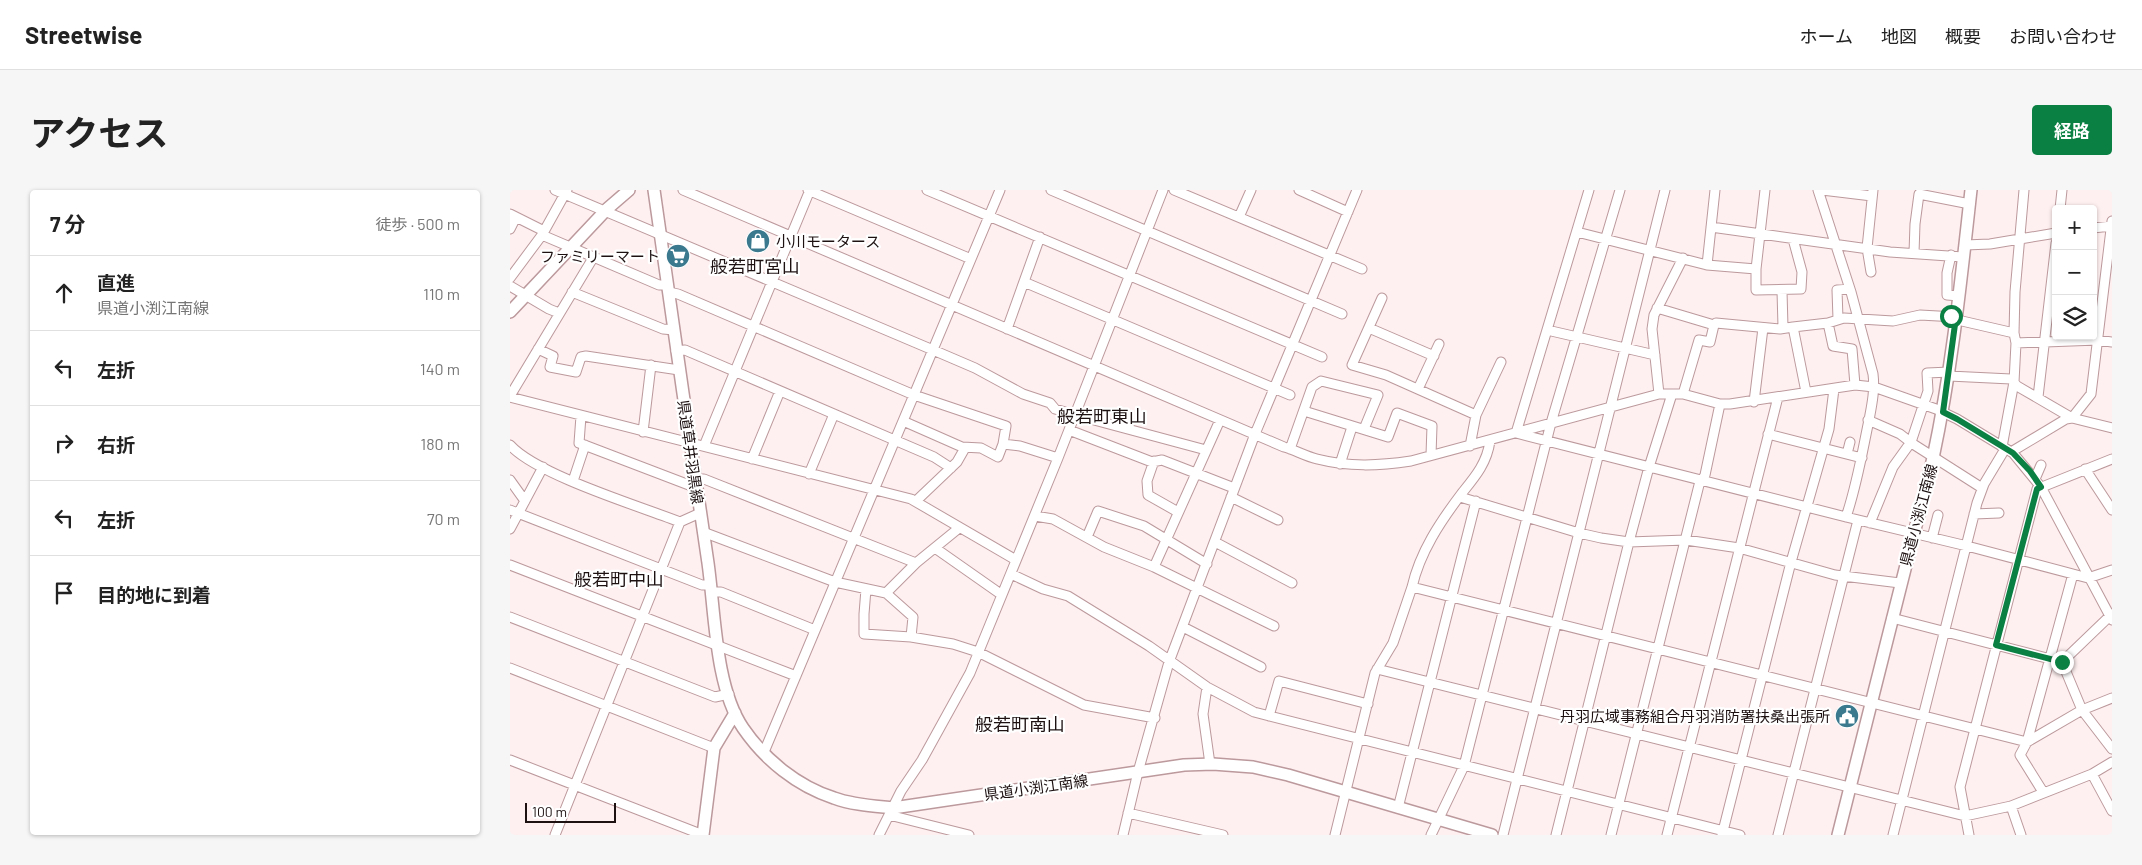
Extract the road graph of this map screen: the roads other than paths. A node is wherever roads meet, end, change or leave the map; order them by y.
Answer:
1 (555, 190) edge
2 (629, 190) edge
3 (654, 190) edge
4 (682, 190) edge
5 (809, 190) edge
6 (927, 190) edge
7 (1000, 190) edge
8 (1051, 190) edge
9 (1163, 190) edge
10 (1174, 190) edge
11 (1251, 190) edge
12 (1299, 190) edge
13 (1357, 190) edge
14 (1589, 190) edge
15 (1620, 190) edge
16 (1665, 190) edge
17 (1715, 190) edge
18 (1765, 190) edge
19 (1820, 190) edge
20 (1972, 190) edge
21 (2024, 190) edge
22 (2062, 190) edge
23 (566, 192) edge
24 (1872, 193) edge
25 (1970, 204) junction
26 (2060, 205) edge
27 (605, 211) junction
28 (1348, 212) junction
29 (513, 216) edge
30 (989, 216) junction
31 (1239, 218) junction
32 (2112, 224) edge
33 (1711, 227) junction
34 (2097, 227) edge
35 (510, 229) edge
36 (1147, 231) junction
37 (1577, 232) junction
38 (543, 233) junction
39 (660, 234) junction
40 (1760, 234) junction
41 (2052, 234) edge
42 (791, 237) junction
43 (1040, 238) junction
44 (1793, 239) junction
45 (2019, 239) junction
46 (1606, 240) junction
47 (1834, 244) junction
48 (1965, 245) junction
49 (571, 248) junction
50 (1866, 248) junction
51 (1649, 250) junction
52 (2055, 250) edge
53 (1914, 253) junction
54 (1951, 255) junction
55 (1329, 256) junction
56 (1963, 257) junction
57 (593, 258) junction
58 (1683, 258) junction
59 (971, 259) junction
60 (1707, 265) junction
61 (1362, 269) dead end
62 (1756, 269) junction
63 (1871, 272) dead end
64 (1130, 275) junction
65 (510, 278) edge
66 (772, 281) junction
67 (1024, 282) junction
68 (510, 286) edge
69 (668, 288) junction
70 (1850, 289) junction
71 (1782, 291) junction
72 (572, 292) junction
73 (526, 295) junction
74 (1959, 296) junction
75 (1382, 298) dead end
76 (1311, 300) junction
77 (951, 305) junction
78 (1657, 308) junction
79 (510, 312) edge
80 (559, 313) junction
81 (1342, 314) dead end
82 (1956, 317) junction
83 (1838, 319) junction
84 (1112, 320) junction
85 (1860, 320) junction
86 (1828, 323) junction
87 (1714, 325) junction
88 (754, 326) junction
89 (1793, 326) junction
90 (1783, 327) junction
91 (1369, 328) junction
92 (1763, 328) junction
93 (1007, 329) junction
94 (674, 330) junction
95 (1547, 330) junction
96 (2014, 332) junction
97 (1576, 338) junction
98 (2098, 340) junction
99 (2016, 342) junction
100 (2112, 342) edge
101 (1292, 343) junction
102 (2044, 343) junction
103 (1439, 344) dead end
104 (538, 349) junction
105 (1625, 349) junction
106 (933, 350) junction
107 (676, 351) junction
108 (1655, 355) junction
109 (1434, 356) junction
110 (1322, 357) dead end
111 (1501, 362) dead end
112 (651, 365) junction
113 (1094, 366) junction
114 (679, 370) junction
115 (735, 371) junction
116 (1949, 374) junction
117 (2014, 382) junction
118 (1855, 385) junction
119 (1874, 387) junction
120 (1274, 388) junction
121 (1418, 389) junction
122 (1834, 389) junction
123 (780, 391) junction
124 (1806, 392) junction
125 (1660, 394) junction
126 (1672, 394) junction
127 (1683, 394) junction
128 (914, 395) junction
129 (1290, 395) dead end
130 (510, 396) edge
131 (1778, 397) junction
132 (2038, 397) junction
133 (1754, 402) junction
134 (1720, 404) junction
135 (1924, 405) junction
136 (1612, 406) junction
137 (1304, 410) junction
138 (1943, 412) junction
139 (834, 414) junction
140 (1076, 414) junction
141 (1476, 415) junction
142 (582, 416) junction
143 (2072, 418) junction
144 (1220, 420) junction
145 (1868, 420) junction
146 (903, 421) junction
147 (1551, 423) junction
148 (1352, 427) junction
149 (1364, 428) junction
150 (2112, 428) edge
151 (1069, 430) junction
152 (643, 432) junction
153 (1516, 433) junction
154 (1255, 434) junction
155 (1768, 434) junction
156 (895, 440) junction
157 (1490, 441) junction
158 (1545, 442) junction
159 (1850, 442) dead end
160 (1910, 442) junction
161 (690, 443) junction
162 (1003, 444) junction
163 (510, 445) edge
164 (585, 445) junction
165 (704, 446) junction
166 (1470, 446) junction
167 (1823, 447) junction
168 (965, 448) junction
169 (1290, 449) junction
170 (2006, 449) junction
171 (1206, 450) junction
172 (1847, 454) junction
173 (1430, 455) junction
174 (1599, 455) junction
175 (1058, 458) junction
176 (1862, 458) junction
177 (1933, 458) junction
178 (752, 459) junction
179 (2112, 459) edge
180 (1154, 461) junction
181 (1340, 464) junction
182 (2041, 466) dead end
183 (543, 467) junction
184 (1649, 467) junction
185 (951, 468) junction
186 (2085, 469) junction
187 (809, 474) junction
188 (1195, 474) junction
189 (2036, 479) junction
190 (510, 480) edge
191 (1702, 480) junction
192 (573, 481) junction
193 (694, 482) junction
194 (2041, 487) junction
195 (1234, 488) junction
196 (1982, 488) junction
197 (874, 489) junction
198 (1753, 493) junction
199 (1231, 497) junction
200 (1460, 497) junction
201 (525, 501) junction
202 (916, 501) junction
203 (1476, 501) junction
204 (1805, 507) junction
205 (2112, 510) edge
206 (514, 511) edge
207 (1178, 512) junction
208 (700, 513) junction
209 (1999, 513) dead end
210 (1974, 514) junction
211 (1938, 515) dead end
212 (1035, 516) junction
213 (1528, 517) junction
214 (1846, 517) junction
215 (1278, 520) dead end
216 (1858, 520) junction
217 (680, 522) junction
218 (1870, 523) junction
219 (959, 528) junction
220 (510, 529) edge
221 (703, 532) junction
222 (1579, 533) junction
223 (1914, 534) junction
224 (1086, 537) junction
225 (1932, 538) junction
226 (854, 539) junction
227 (1168, 540) junction
228 (1686, 540) junction
229 (1215, 542) junction
230 (1629, 542) junction
231 (1967, 546) junction
232 (935, 548) junction
233 (1739, 548) junction
234 (1016, 560) junction
235 (2019, 560) junction
236 (1790, 562) junction
237 (916, 563) junction
238 (1207, 564) junction
239 (510, 565) edge
240 (1154, 567) junction
241 (660, 570) junction
242 (2112, 570) edge
243 (1010, 574) junction
244 (2073, 574) junction
245 (1843, 576) junction
246 (2088, 578) junction
247 (835, 582) junction
248 (1292, 583) dead end
249 (1900, 583) junction
250 (1412, 587) junction
251 (712, 588) junction
252 (866, 589) junction
253 (1197, 589) junction
254 (886, 593) junction
255 (1002, 595) junction
256 (1451, 598) junction
257 (1503, 611) junction
258 (642, 616) junction
259 (510, 617) edge
260 (2111, 617) edge
261 (1892, 618) junction
262 (1557, 624) junction
263 (1274, 626) dead end
264 (1183, 627) junction
265 (815, 630) junction
266 (1945, 632) junction
267 (1605, 636) junction
268 (911, 637) junction
269 (718, 645) junction
270 (1996, 645) junction
271 (1658, 650) junction
272 (978, 652) junction
273 (2049, 658) junction
274 (625, 661) junction
275 (1169, 662) junction
276 (2062, 662) junction
277 (1711, 663) junction
278 (1261, 667) dead end
279 (510, 668) edge
280 (1377, 669) junction
281 (796, 676) junction
282 (1762, 676) junction
283 (1429, 682) junction
284 (1207, 687) junction
285 (1816, 689) junction
286 (729, 694) junction
287 (1482, 696) junction
288 (2112, 698) edge
289 (1368, 704) junction
290 (1871, 704) junction
291 (607, 706) junction
292 (1535, 708) junction
293 (2082, 710) junction
294 (735, 712) junction
295 (1270, 716) junction
296 (1923, 716) junction
297 (1155, 718) junction
298 (1584, 722) junction
299 (1976, 730) junction
300 (1637, 734) junction
301 (1359, 740) junction
302 (2026, 742) junction
303 (714, 748) junction
304 (1688, 748) junction
305 (2112, 750) edge
306 (764, 752) junction
307 (1411, 753) junction
308 (510, 760) edge
309 (1742, 760) junction
310 (2112, 762) edge
311 (1210, 764) junction
312 (1464, 766) junction
313 (1138, 772) junction
314 (1792, 774) junction
315 (2092, 774) junction
316 (1518, 780) junction
317 (575, 785) junction
318 (1850, 787) junction
319 (1344, 791) junction
320 (1567, 792) junction
321 (2043, 792) junction
322 (1901, 800) junction
323 (1619, 805) junction
324 (2011, 806) junction
325 (1398, 808) junction
326 (891, 811) junction
327 (2112, 812) edge
328 (1128, 814) junction
329 (1965, 816) junction
330 (1672, 818) junction
331 (1439, 819) junction
332 (1722, 833) edge
333 (556, 835) edge
334 (703, 835) edge
335 (879, 835) edge
336 (970, 835) edge
337 (1123, 835) edge
338 (1223, 835) edge
339 (1335, 835) edge
340 (1431, 835) edge
341 (1492, 835) edge
342 (1503, 835) edge
343 (1556, 835) edge
344 (1611, 835) edge
345 (1667, 835) edge
346 (1740, 835) edge
347 (1778, 835) edge
348 (1838, 835) edge
349 (1892, 835) edge
350 (1970, 835) edge
351 (2021, 835) edge

1 - 23 street
2 - 27 main road
3 - 39 main road, 県道草井羽黒線
4 - 42 street
5 - 42 street
5 - 59 street
6 - 30 street
7 - 30 street
8 - 36 street
9 - 36 street
10 - 31 street
11 - 31 street
12 - 28 street
13 - 28 street
14 - 37 street
15 - 46 street
16 - 51 street
17 - 33 street
18 - 40 street
19 - 24 street
19 - 47 street
20 - 25 main road, 県道小渕江南線
21 - 45 street
22 - 26 street
23 - 27 street
23 - 38 street
24 - 50 street
25 - 48 main road, 県道小渕江南線
25 - 53 street
27 - 39 street
27 - 49 main road
28 - 55 street
29 - 35 street
29 - 38 street
30 - 43 street
30 - 59 street
31 - 55 street
32 - 34 street
32 - 98 street
33 - 40 street
33 - 60 street
36 - 64 street
36 - 76 street
37 - 46 street
37 - 95 street
38 - 49 street
38 - 65 street
39 - 66 street
39 - 69 main road, 県道草井羽黒線
40 - 44 street
40 - 62 street
41 - 45 street
42 - 66 street
42 - 77 street
43 - 64 street
43 - 67 street
44 - 47 street
44 - 71 street
45 - 48 street
45 - 96 street
46 - 51 street
46 - 97 street
47 - 50 street
47 - 70 street
48 - 56 main road, 県道小渕江南線
49 - 57 street
49 - 73 main road
50 - 53 street
50 - 63 street
51 - 58 street
51 - 105 street
52 - 102 street
53 - 54 street
54 - 56 street
54 - 74 street
55 - 61 street
55 - 76 street
56 - 74 main road, 県道小渕江南線
57 - 69 street
57 - 72 street
58 - 60 street
58 - 78 street
59 - 77 street
60 - 62 street
62 - 71 street
64 - 84 street
64 - 101 street
66 - 88 street
66 - 106 street
67 - 84 street
67 - 93 street
68 - 73 street
69 - 88 street
69 - 94 main road, 県道草井羽黒線
70 - 83 street
70 - 85 street
71 - 90 street
72 - 80 street
72 - 94 street
73 - 79 main road
73 - 80 street
74 - 82 main road, 県道小渕江南線
75 - 91 street
76 - 81 street
76 - 101 street
77 - 93 street
77 - 106 street
78 - 87 street
78 - 108 street
80 - 104 street
82 - 85 street
82 - 96 street
82 - 116 main road, 県道小渕江南線
83 - 85 street
83 - 86 street
84 - 113 street
84 - 120 street
85 - 119 street
86 - 89 street
86 - 118 street
87 - 92 street
87 - 127 street
88 - 115 street
88 - 128 street
89 - 90 street
89 - 124 street
90 - 92 street
91 - 109 street
91 - 121 street
92 - 133 street
93 - 113 street
94 - 107 main road, 県道草井羽黒線
95 - 97 street
95 - 153 street
96 - 99 street
97 - 105 street
97 - 147 street
98 - 100 street
98 - 102 street
98 - 143 street
99 - 102 street
99 - 117 street
101 - 110 street
101 - 120 street
102 - 132 street
103 - 109 street
104 - 112 street
104 - 130 street
105 - 108 street
105 - 136 street
106 - 128 street
106 - 140 street
107 - 114 main road, 県道草井羽黒線
107 - 115 street
108 - 125 street
109 - 121 street
111 - 141 street
112 - 114 street
112 - 152 street
113 - 140 street
113 - 144 street
114 - 161 main road, 県道草井羽黒線
115 - 123 street
115 - 165 street
116 - 117 street
116 - 135 street
116 - 138 main road, 県道小渕江南線
117 - 132 street
117 - 170 street
118 - 119 street
118 - 122 street
119 - 135 street
119 - 145 street
120 - 129 street
120 - 154 street
121 - 141 street
122 - 124 street
122 - 167 street
123 - 139 street
123 - 178 street
124 - 131 street
125 - 126 street
125 - 136 street
126 - 127 street
126 - 184 street
127 - 134 street
128 - 146 street
128 - 162 street
130 - 142 street
131 - 133 street
131 - 155 street
132 - 143 street
133 - 134 street
134 - 191 street
135 - 138 street
135 - 160 street
136 - 147 street
136 - 174 street
137 - 148 street
137 - 149 street
137 - 169 street
138 - 170 street
138 - 177 main road, 県道小渕江南線
139 - 156 street
139 - 187 street
140 - 151 street
140 - 171 street
141 - 166 street
142 - 152 street
142 - 164 street
143 - 150 street
143 - 170 street
144 - 154 street
144 - 171 street
145 - 160 street
145 - 176 street
146 - 156 street
146 - 168 street
147 - 153 street
147 - 158 street
148 - 149 street
148 - 181 street
149 - 173 street
151 - 175 street
151 - 180 street
152 - 161 street
153 - 157 street
153 - 158 street
154 - 169 street
154 - 195 street
155 - 167 street
155 - 198 street
156 - 185 street
156 - 197 street
157 - 166 street
157 - 200 street
158 - 174 street
158 - 213 street
159 - 172 street
160 - 177 street
160 - 218 street
161 - 165 street
161 - 193 main road, 県道草井羽黒線
162 - 168 street
162 - 175 street
163 - 183 street
164 - 192 street
164 - 193 street
165 - 178 street
166 - 173 street
167 - 172 street
167 - 204 street
168 - 185 street
169 - 181 street
170 - 189 street
170 - 196 street
171 - 188 street
172 - 176 street
173 - 181 street
174 - 184 street
174 - 222 street
175 - 212 street
176 - 214 street
177 - 196 street
177 - 223 main road, 県道小渕江南線
178 - 187 street
179 - 186 street
180 - 188 street
180 - 207 street
182 - 189 street
183 - 192 street
183 - 201 street
184 - 191 street
184 - 230 street
185 - 202 street
186 - 194 street
186 - 205 street
187 - 197 street
188 - 195 street
188 - 207 street
189 - 194 street
190 - 201 street
191 - 198 street
191 - 228 street
192 - 217 street
193 - 208 main road, 県道草井羽黒線
193 - 226 street
194 - 235 street
194 - 246 street
195 - 199 street
196 - 210 street
197 - 202 street
197 - 226 street
198 - 204 street
198 - 233 street
199 - 215 street
199 - 229 street
200 - 203 street
200 - 250 street
201 - 206 street
202 - 219 street
203 - 213 street
203 - 256 street
204 - 214 street
204 - 236 street
206 - 220 street
206 - 241 street
207 - 227 street
208 - 217 street
208 - 221 main road, 県道草井羽黒線
209 - 210 street
210 - 231 street
211 - 225 street
212 - 224 street
212 - 234 street
213 - 222 street
213 - 257 street
214 - 216 street
216 - 218 street
216 - 245 street
217 - 241 street
218 - 223 street
219 - 232 street
219 - 234 street
221 - 247 street
221 - 251 main road, 県道草井羽黒線
222 - 230 street
222 - 262 street
223 - 225 street
223 - 249 main road, 県道小渕江南線
224 - 227 street
224 - 240 street
225 - 231 street
226 - 237 street
226 - 247 street
227 - 238 street
227 - 240 street
228 - 230 street
228 - 233 street
228 - 271 street
229 - 238 street
229 - 248 street
230 - 267 street
231 - 235 street
231 - 266 street
232 - 237 street
232 - 255 street
233 - 236 street
233 - 277 street
234 - 243 street
235 - 244 street
235 - 270 street
236 - 245 street
236 - 282 street
237 - 254 street
238 - 253 street
239 - 258 street
240 - 253 street
241 - 251 street
241 - 258 street
242 - 246 street
243 - 255 street
243 - 275 street
244 - 246 street
244 - 273 street
245 - 249 street
245 - 285 street
246 - 260 street
247 - 252 street
247 - 265 street
249 - 261 main road, 県道小渕江南線
250 - 256 street
250 - 280 street
251 - 265 street
251 - 269 main road, 県道草井羽黒線
252 - 254 street
252 - 268 street
253 - 263 street
253 - 264 street
254 - 268 street
255 - 272 street
256 - 257 street
256 - 283 street
257 - 262 street
257 - 287 street
258 - 269 street
258 - 274 street
259 - 274 street
260 - 276 street
261 - 266 street
261 - 290 main road, 県道小渕江南線
262 - 267 street
262 - 292 street
264 - 275 street
264 - 278 street
265 - 281 street
266 - 270 street
266 - 296 street
267 - 271 street
267 - 298 street
268 - 272 street
269 - 281 street
269 - 286 main road, 県道草井羽黒線
270 - 273 street
270 - 299 street
271 - 277 street
271 - 300 street
272 - 297 street
272 - 326 street
273 - 276 street
273 - 302 street
274 - 286 street
274 - 291 street
275 - 284 street
275 - 297 street
276 - 293 street
277 - 282 street
277 - 304 street
279 - 291 street
280 - 283 street
280 - 289 street
281 - 306 street
282 - 285 street
282 - 309 street
283 - 287 street
283 - 307 street
284 - 295 street
284 - 311 street
285 - 290 street
285 - 314 street
286 - 294 main road, 県道草井羽黒線
287 - 292 street
287 - 312 street
288 - 293 street
289 - 295 street
289 - 301 street
290 - 296 street
290 - 318 main road, 県道小渕江南線
291 - 303 street
291 - 317 street
292 - 298 street
292 - 316 street
293 - 302 street
293 - 305 street
294 - 303 main road
294 - 306 main road, 県道小渕江南線
295 - 301 street
296 - 299 street
296 - 322 street
297 - 313 street
298 - 300 street
298 - 320 street
299 - 302 street
299 - 329 street
300 - 304 street
300 - 323 street
301 - 307 street
301 - 319 street
302 - 321 street
303 - 334 main road
304 - 309 street
304 - 330 street
306 - 326 main road, 県道小渕江南線
307 - 312 street
307 - 325 street
308 - 317 street
309 - 314 street
309 - 332 street
310 - 315 street
311 - 313 main road, 県道小渕江南線
311 - 319 main road, 県道小渕江南線
312 - 316 street
312 - 331 street
313 - 326 main road, 県道小渕江南線
313 - 328 street
314 - 318 street
314 - 347 street
315 - 321 street
315 - 327 street
316 - 320 street
316 - 342 street
317 - 333 street
317 - 334 street
318 - 322 street
318 - 348 main road, 県道小渕江南線
319 - 325 main road, 県道小渕江南線
319 - 339 street
320 - 323 street
320 - 343 street
321 - 324 street
322 - 329 street
322 - 349 street
323 - 330 street
323 - 344 street
324 - 329 street
324 - 351 street
325 - 331 main road, 県道小渕江南線
326 - 335 street
326 - 336 street
328 - 337 street
328 - 338 street
329 - 350 street
330 - 332 street
330 - 345 street
331 - 340 street
331 - 341 main road, 県道小渕江南線
332 - 346 street

